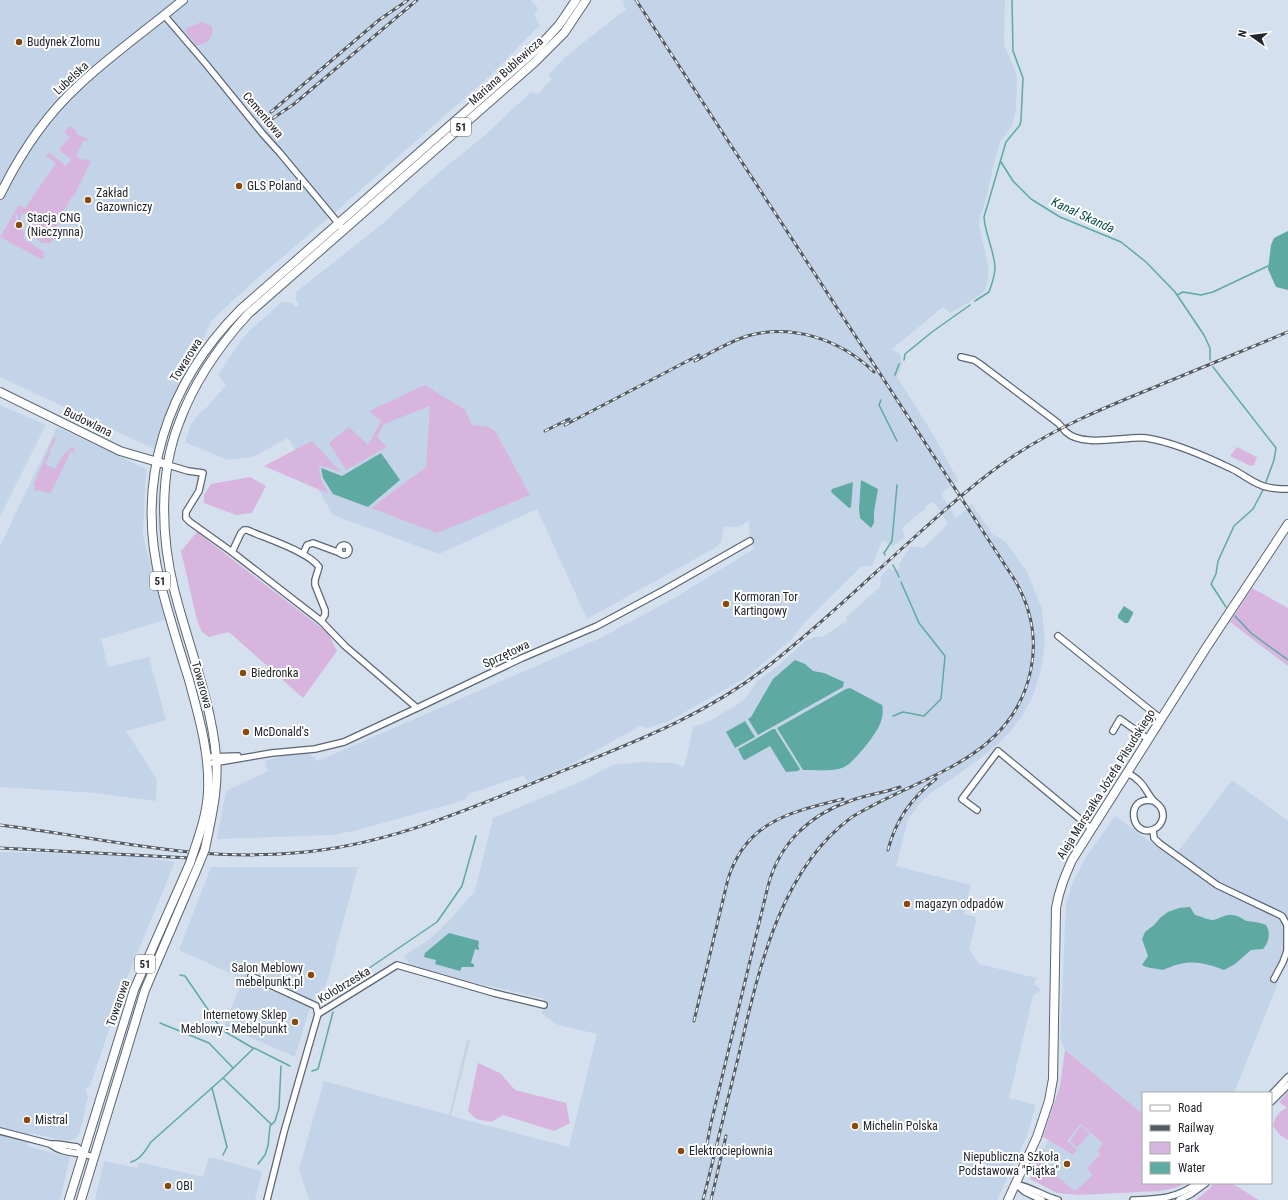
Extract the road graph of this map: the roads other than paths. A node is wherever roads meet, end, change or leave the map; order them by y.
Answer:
1 (183, 0) edge
2 (576, 0) edge
3 (586, 0) edge
4 (164, 15) junction
5 (0, 195) edge
6 (338, 223) junction
7 (344, 230) junction
8 (961, 357) dead end
9 (0, 392) edge
10 (156, 461) junction
11 (168, 465) junction
12 (1288, 489) edge
13 (1288, 524) edge
14 (750, 541) dead end
15 (232, 552) junction
16 (340, 553) dead end
17 (303, 554) junction
18 (321, 622) junction
19 (1058, 636) dead end
20 (417, 708) junction
21 (1161, 719) junction
22 (1113, 731) dead end
23 (1148, 739) junction
24 (212, 760) junction
25 (1128, 773) junction
26 (1146, 791) junction
27 (1144, 801) junction
28 (1154, 802) junction
29 (977, 810) dead end
30 (1092, 829) junction
31 (1153, 830) junction
32 (160, 931) junction
33 (167, 938) junction
34 (251, 976) dead end
35 (1274, 979) dead end
36 (544, 1005) dead end
37 (318, 1014) junction
38 (1288, 1077) edge
39 (1288, 1085) edge
40 (1272, 1094) edge
41 (1272, 1101) edge
42 (0, 1131) edge
43 (88, 1136) junction
44 (50, 1144) junction
45 (75, 1146) junction
46 (83, 1153) junction
47 (74, 1154) junction
48 (94, 1156) junction
49 (78, 1169) junction
50 (1015, 1184) junction
51 (1196, 1184) edge
52 (1205, 1184) edge
53 (69, 1200) edge
54 (81, 1200) edge
55 (267, 1200) edge
56 (1008, 1200) edge
57 (1042, 1200) edge
58 (1058, 1200) edge
59 (1133, 1200) edge
60 (1179, 1200) edge

1 - 4 main road, Lubelska
2 - 6 main road, Mariana Bublewicza / 51
3 - 7 main road, Mariana Bublewicza / 51
4 - 5 main road, Lubelska
4 - 6 street, Cementowa
6 - 7 street, Cementowa
6 - 10 main road, Towarowa / 51
7 - 11 main road, Towarowa / 51
8 - 12 street
9 - 10 main road, Budowlana
10 - 11 main road, Budowlana
10 - 24 main road, Towarowa / 51
11 - 15 street
11 - 24 main road, Towarowa / 51
13 - 21 main road, Aleja Marszałka Józefa Piłsudskiego
14 - 20 street, Sprzętowa
15 - 17 street
15 - 18 street
16 - 17 street
17 - 18 street
18 - 20 street
19 - 21 street
20 - 24 street, Sprzętowa
21 - 23 main road, Aleja Marszałka Józefa Piłsudskiego
22 - 23 street
23 - 25 main road, Aleja Marszałka Józefa Piłsudskiego
24 - 32 main road, Towarowa / 51, bridge
24 - 33 main road, Towarowa / 51, bridge
25 - 26 street
25 - 30 main road, Aleja Marszałka Józefa Piłsudskiego
26 - 27 street
26 - 28 street
27 - 28 street
27 - 31 street
28 - 31 street
29 - 30 street
30 - 50 main road, Aleja Marszałka Józefa Piłsudskiego
31 - 35 street
32 - 33 main road
32 - 43 main road, Towarowa / 51
33 - 48 main road, Towarowa / 51
34 - 37 street
36 - 37 street, Kołobrzeska
37 - 55 street, Kołobrzeska
38 - 40 street
39 - 41 street
42 - 44 street
43 - 45 street
43 - 46 main road, Towarowa / 51
44 - 45 street
44 - 47 street
45 - 46 street
46 - 47 street
46 - 48 street
46 - 49 main road, Towarowa / 51
47 - 49 street
48 - 54 main road, Towarowa / 51
49 - 53 main road, Towarowa / 51
50 - 56 main road, Aleja Marszałka Józefa Piłsudskiego
50 - 57 street
50 - 58 street
51 - 59 street
52 - 60 street

